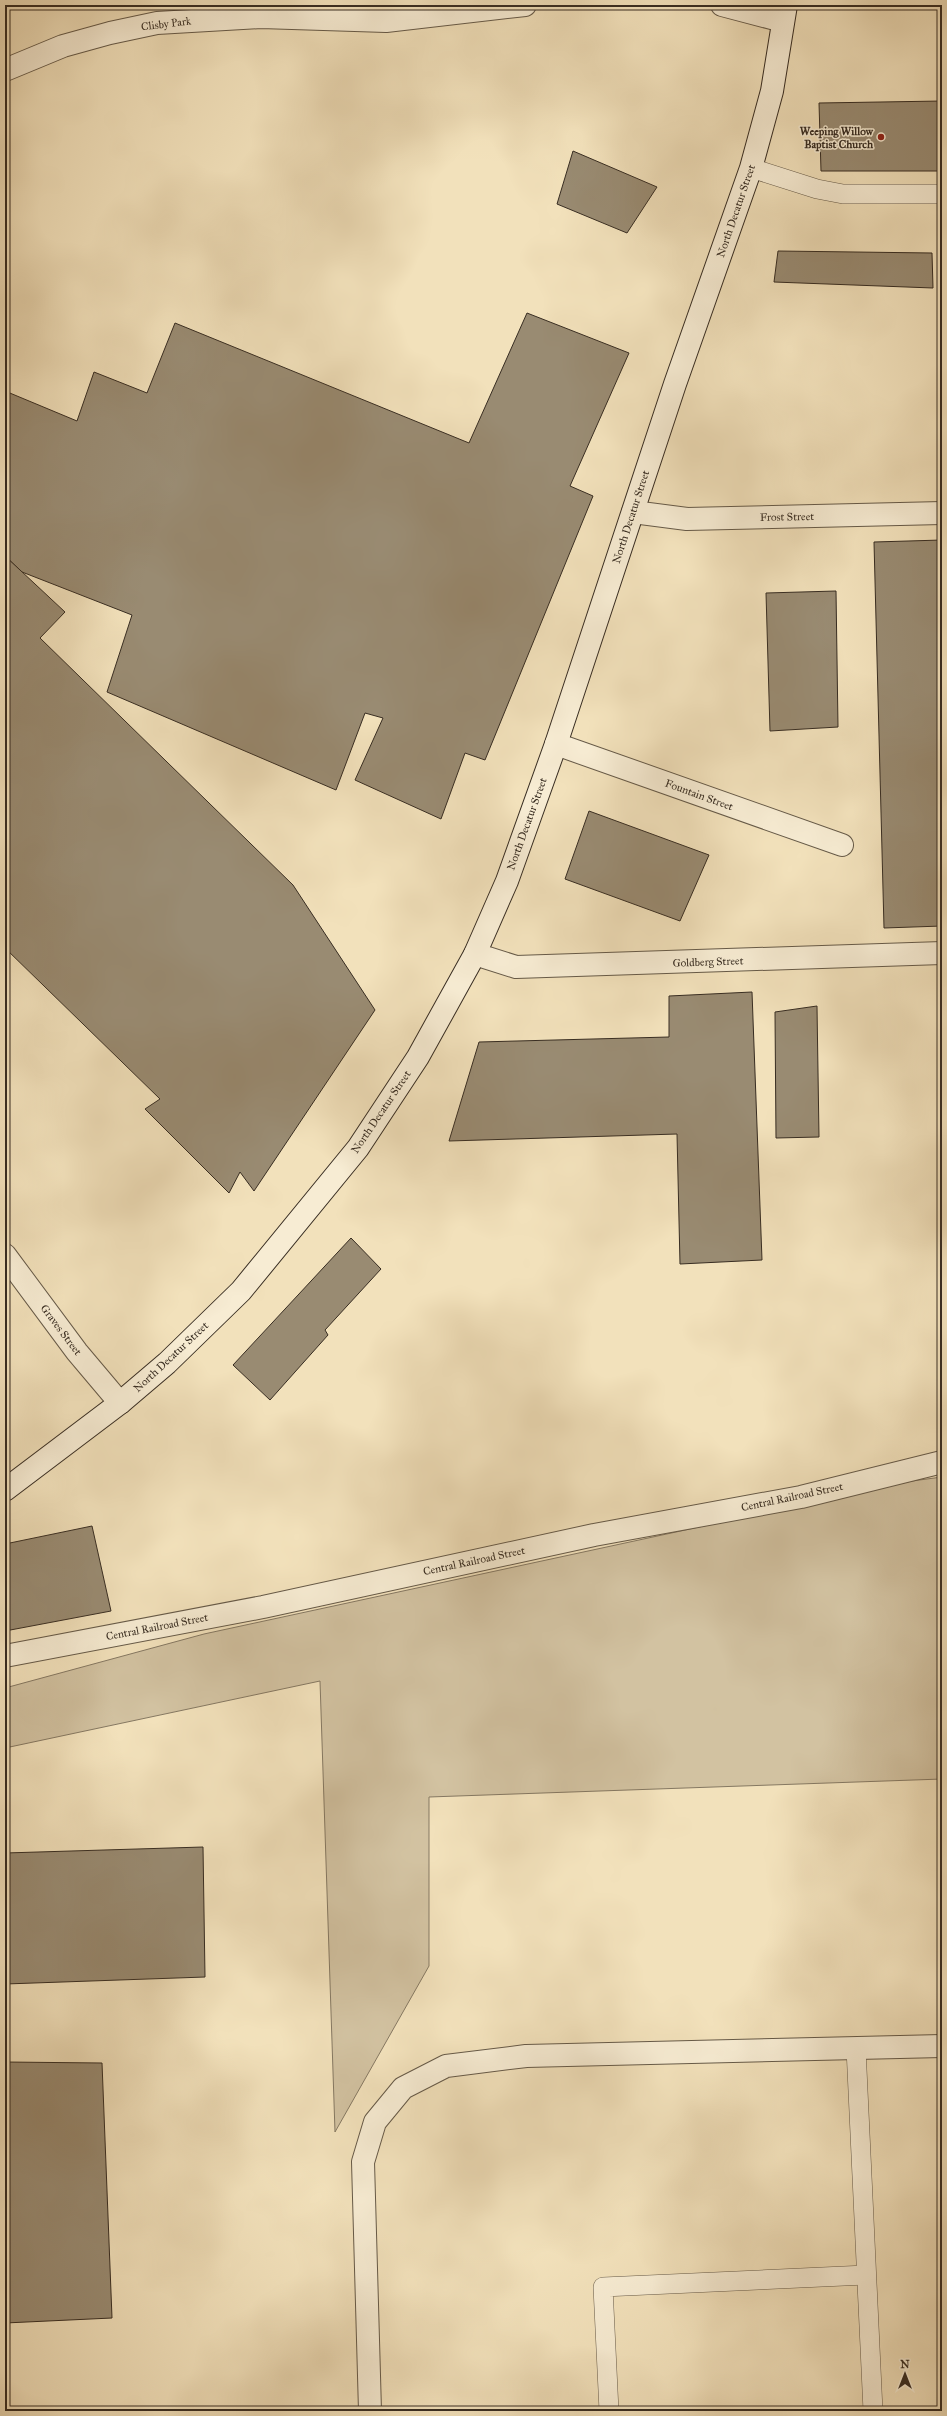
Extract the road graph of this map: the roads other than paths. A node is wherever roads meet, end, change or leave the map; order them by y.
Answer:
1 (525, 5) edge
2 (722, 5) edge
3 (784, 13) edge
4 (5, 70) edge
5 (751, 168) junction
6 (942, 194) edge
7 (633, 512) junction
8 (942, 513) edge
9 (556, 744) junction
10 (842, 845) dead end
11 (942, 953) edge
12 (475, 954) junction
13 (5, 1255) edge
14 (120, 1403) junction
15 (942, 1462) edge
16 (5, 1490) edge
17 (5, 1656) edge
18 (942, 2046) edge
19 (856, 2048) junction
20 (866, 2275) junction
21 (370, 2411) edge
22 (609, 2411) edge
23 (873, 2411) edge

1 - 4 street, Clisby Park
2 - 3 street
3 - 5 street, North Decatur Street
5 - 6 lane
5 - 7 street, North Decatur Street
7 - 8 street, Frost Street
7 - 9 street, North Decatur Street
9 - 10 street, Fountain Street
9 - 12 street, North Decatur Street
11 - 12 street, Goldberg Street
12 - 14 street, North Decatur Street
13 - 14 street, Graves Street
14 - 16 street, North Decatur Street
15 - 17 street, Central Railroad Street
18 - 19 street
19 - 20 lane
19 - 21 street
20 - 22 lane
20 - 23 lane

